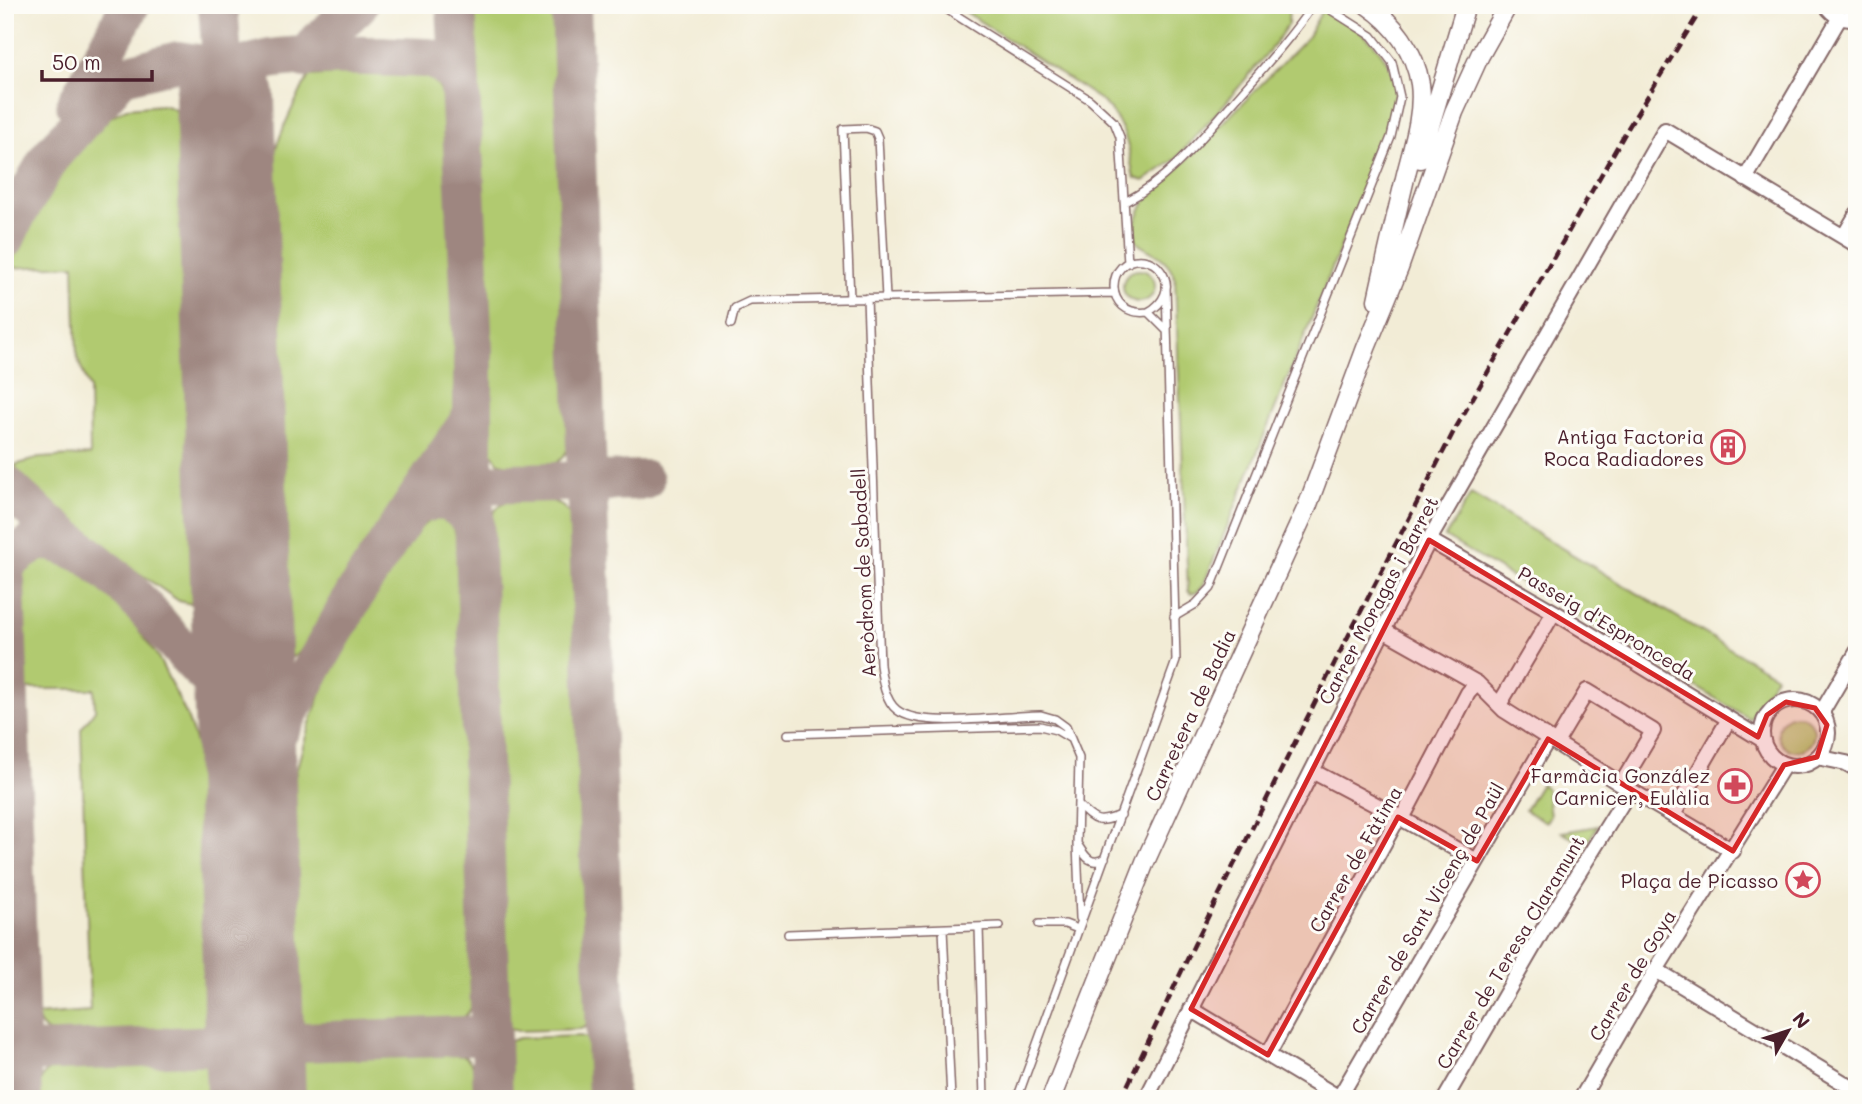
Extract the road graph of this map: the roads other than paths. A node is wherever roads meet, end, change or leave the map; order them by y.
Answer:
1 (940, 5) edge
2 (1313, 5) edge
3 (1323, 5) edge
4 (1367, 5) edge
5 (1466, 5) edge
6 (1507, 5) edge
7 (1826, 5) edge
8 (1840, 17) junction
9 (1857, 18) edge
10 (1745, 179) junction
11 (1125, 202) junction
12 (1857, 214) edge
13 (1844, 236) junction
14 (1857, 245) edge
15 (1128, 263) junction
16 (1166, 286) junction
17 (1114, 293) junction
18 (867, 298) junction
19 (886, 298) junction
20 (850, 299) junction
21 (1148, 312) junction
22 (731, 324) dead end
23 (1167, 331) junction
24 (1366, 348) junction
25 (1429, 540) junction
26 (1554, 612) junction
27 (1174, 617) junction
28 (1383, 630) junction
29 (1857, 652) edge
30 (1477, 683) junction
31 (1499, 705) junction
32 (1823, 716) junction
33 (1729, 719) junction
34 (788, 734) dead end
35 (1828, 737) junction
36 (1763, 740) junction
37 (1074, 741) junction
38 (1552, 741) junction
39 (1817, 757) junction
40 (1784, 765) junction
41 (1852, 766) edge
42 (1312, 771) junction
43 (1626, 787) junction
44 (1078, 804) junction
45 (1121, 815) junction
46 (1673, 815) junction
47 (1399, 817) junction
48 (1077, 844) junction
49 (1733, 851) junction
50 (1105, 857) junction
51 (1477, 861) junction
52 (1038, 924) dead end
53 (1000, 926) dead end
54 (1079, 926) junction
55 (979, 927) junction
56 (943, 929) junction
57 (788, 934) dead end
58 (1656, 970) junction
59 (1191, 1009) junction
60 (1268, 1055) junction
61 (1851, 1090) edge
62 (1340, 1098) edge
63 (951, 1099) edge
64 (984, 1099) edge
65 (1017, 1099) edge
66 (1051, 1099) edge
67 (1146, 1099) edge
68 (1445, 1099) edge
69 (1581, 1099) edge

1 - 11 lane
2 - 11 lane
3 - 27 lane
4 - 24 street
5 - 24 street
6 - 24 street
7 - 8 street
8 - 9 street
8 - 10 street
10 - 13 street
10 - 25 street, Carrer Moragas i Barret
11 - 15 lane
12 - 13 street
13 - 14 street
15 - 16 lane
15 - 17 lane
16 - 21 lane
16 - 23 lane
17 - 19 lane
17 - 21 lane
18 - 19 lane
18 - 20 lane
18 - 37 lane, Aeròdrom de Sabadell
19 - 20 lane
20 - 22 lane
21 - 23 lane
23 - 27 lane
24 - 66 street, Carretera de Badia
25 - 26 street, Passeig d'Espronceda
25 - 28 street, Carrer Moragas i Barret
26 - 31 street
26 - 33 street, Passeig d'Espronceda
27 - 45 lane
28 - 30 street
28 - 42 street, Carrer Moragas i Barret
29 - 32 street
30 - 31 street
30 - 47 street, Carrer de Fàtima
31 - 38 street
32 - 35 street
32 - 36 street
33 - 36 street, Passeig d'Espronceda
33 - 46 street
34 - 37 lane
35 - 39 street
35 - 41 street
36 - 40 street
37 - 44 lane
38 - 43 street
38 - 43 street, Carrer de Sant Vicenç de Paül
38 - 51 street, Carrer de Sant Vicenç de Paül
39 - 40 street
39 - 41 street
40 - 49 street, Carrer de Goya
42 - 47 street
42 - 59 street, Carrer Moragas i Barret
43 - 46 street
43 - 68 street, Carrer de Teresa Claramunt
44 - 45 lane
44 - 48 lane
45 - 50 lane
46 - 49 street
47 - 51 street
47 - 60 street, Carrer de Fàtima
48 - 50 lane
48 - 54 lane
49 - 58 street, Carrer de Goya
50 - 54 lane
51 - 62 street, Carrer de Sant Vicenç de Paül
52 - 54 lane
53 - 55 lane
54 - 65 lane
55 - 56 lane
55 - 64 lane
56 - 57 lane
56 - 63 lane
58 - 61 street
58 - 69 street, Carrer de Goya
59 - 60 street
59 - 67 street, Carrer Moragas i Barret
60 - 62 street

